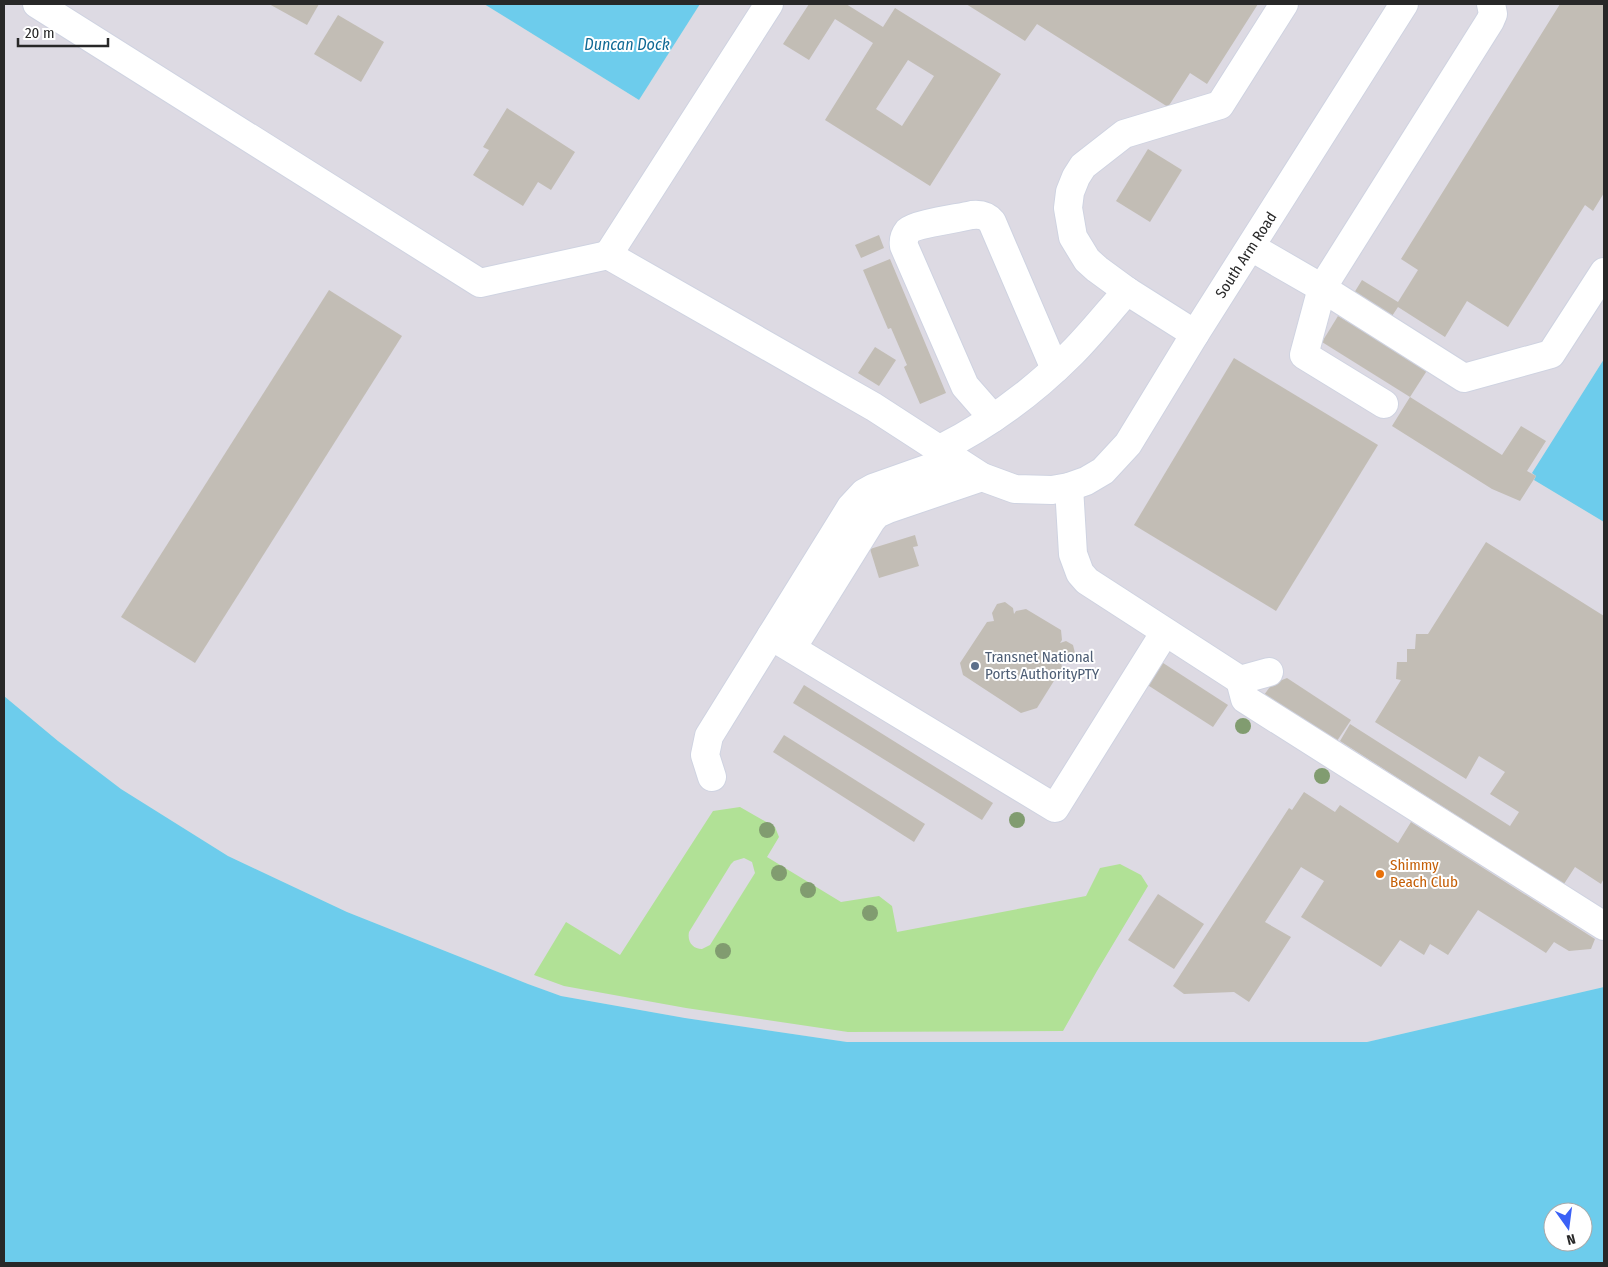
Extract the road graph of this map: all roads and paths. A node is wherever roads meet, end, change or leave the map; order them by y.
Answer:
1 (37, 4) edge
2 (769, 4) edge
3 (1284, 4) edge
4 (1404, 4) edge
5 (1491, 4) edge
6 (1250, 248) junction
7 (608, 255) junction
8 (1604, 272) edge
9 (1322, 288) junction
10 (1127, 290) junction
11 (1195, 334) junction
12 (1055, 369) junction
13 (1384, 404) dead end
14 (993, 418) junction
15 (947, 454) junction
16 (982, 477) junction
17 (1069, 487) junction
18 (1165, 632) junction
19 (782, 642) junction
20 (1269, 672) dead end
21 (1240, 680) junction
22 (712, 777) dead end
23 (1604, 926) edge

1 - 7 street
2 - 7 street
3 - 10 street
4 - 6 street, South Arm Road
5 - 9 street
6 - 9 street
6 - 11 street, South Arm Road
7 - 15 street, South Arm Road
8 - 9 street
9 - 13 street
10 - 11 street
10 - 12 street
11 - 17 street, South Arm Road
12 - 14 street
12 - 14 street
14 - 15 street
15 - 16 street, South Arm Road
15 - 19 street
16 - 17 street, South Arm Road
16 - 19 street
17 - 18 street
18 - 19 street
18 - 21 street
19 - 22 street
20 - 21 street
21 - 23 street

